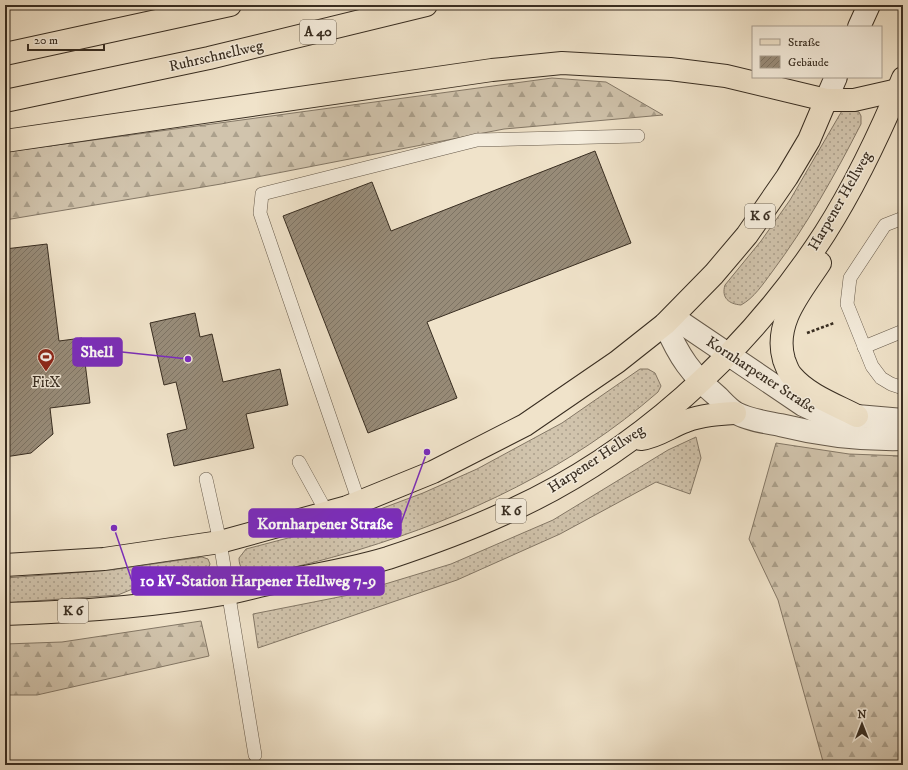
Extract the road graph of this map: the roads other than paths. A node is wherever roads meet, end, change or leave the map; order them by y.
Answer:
1 (230, 5) edge
2 (426, 5) edge
3 (869, 5) edge
4 (859, 26) edge
5 (5, 54) edge
6 (836, 78) edge
7 (900, 84) edge
8 (826, 100) junction
9 (5, 101) edge
10 (638, 136) dead end
11 (5, 141) edge
12 (903, 218) edge
13 (824, 233) junction
14 (669, 321) junction
15 (903, 331) edge
16 (864, 347) junction
17 (728, 356) junction
18 (701, 382) junction
19 (903, 385) edge
20 (735, 413) junction
21 (857, 416) junction
22 (903, 420) edge
23 (903, 439) edge
24 (628, 441) junction
25 (299, 462) dead end
26 (206, 479) dead end
27 (359, 502) junction
28 (327, 513) junction
29 (220, 542) junction
30 (5, 565) edge
31 (228, 593) junction
32 (5, 614) edge
33 (255, 755) dead end

1 - 5 main road
2 - 9 main road, Ruhrschnellweg / A 40
3 - 4 street
6 - 8 street, K 6
7 - 8 main road
7 - 13 main road, Harpener Hellweg / K 6
8 - 11 main road
8 - 14 main road, K 6
10 - 27 lane
12 - 16 lane
13 - 17 main road, Harpener Hellweg / K 6
13 - 21 main road
14 - 17 street, Kornharpener Straße
14 - 18 street, Kornharpener Straße
14 - 27 main road, K 6
15 - 16 lane
16 - 19 lane
17 - 18 main road, Harpener Hellweg / K 6
17 - 21 street, Kornharpener Straße
18 - 20 street, Kornharpener Straße
18 - 24 main road, Harpener Hellweg / K 6
20 - 23 street, Kornharpener Straße
20 - 24 main road
21 - 22 street, Kornharpener Straße
24 - 31 main road, Harpener Hellweg / K 6
25 - 28 lane
26 - 29 lane
27 - 28 main road, K 6
28 - 29 main road, K 6
29 - 30 main road, K 6
29 - 31 lane
31 - 32 main road, Harpener Hellweg / K 6
31 - 33 lane

